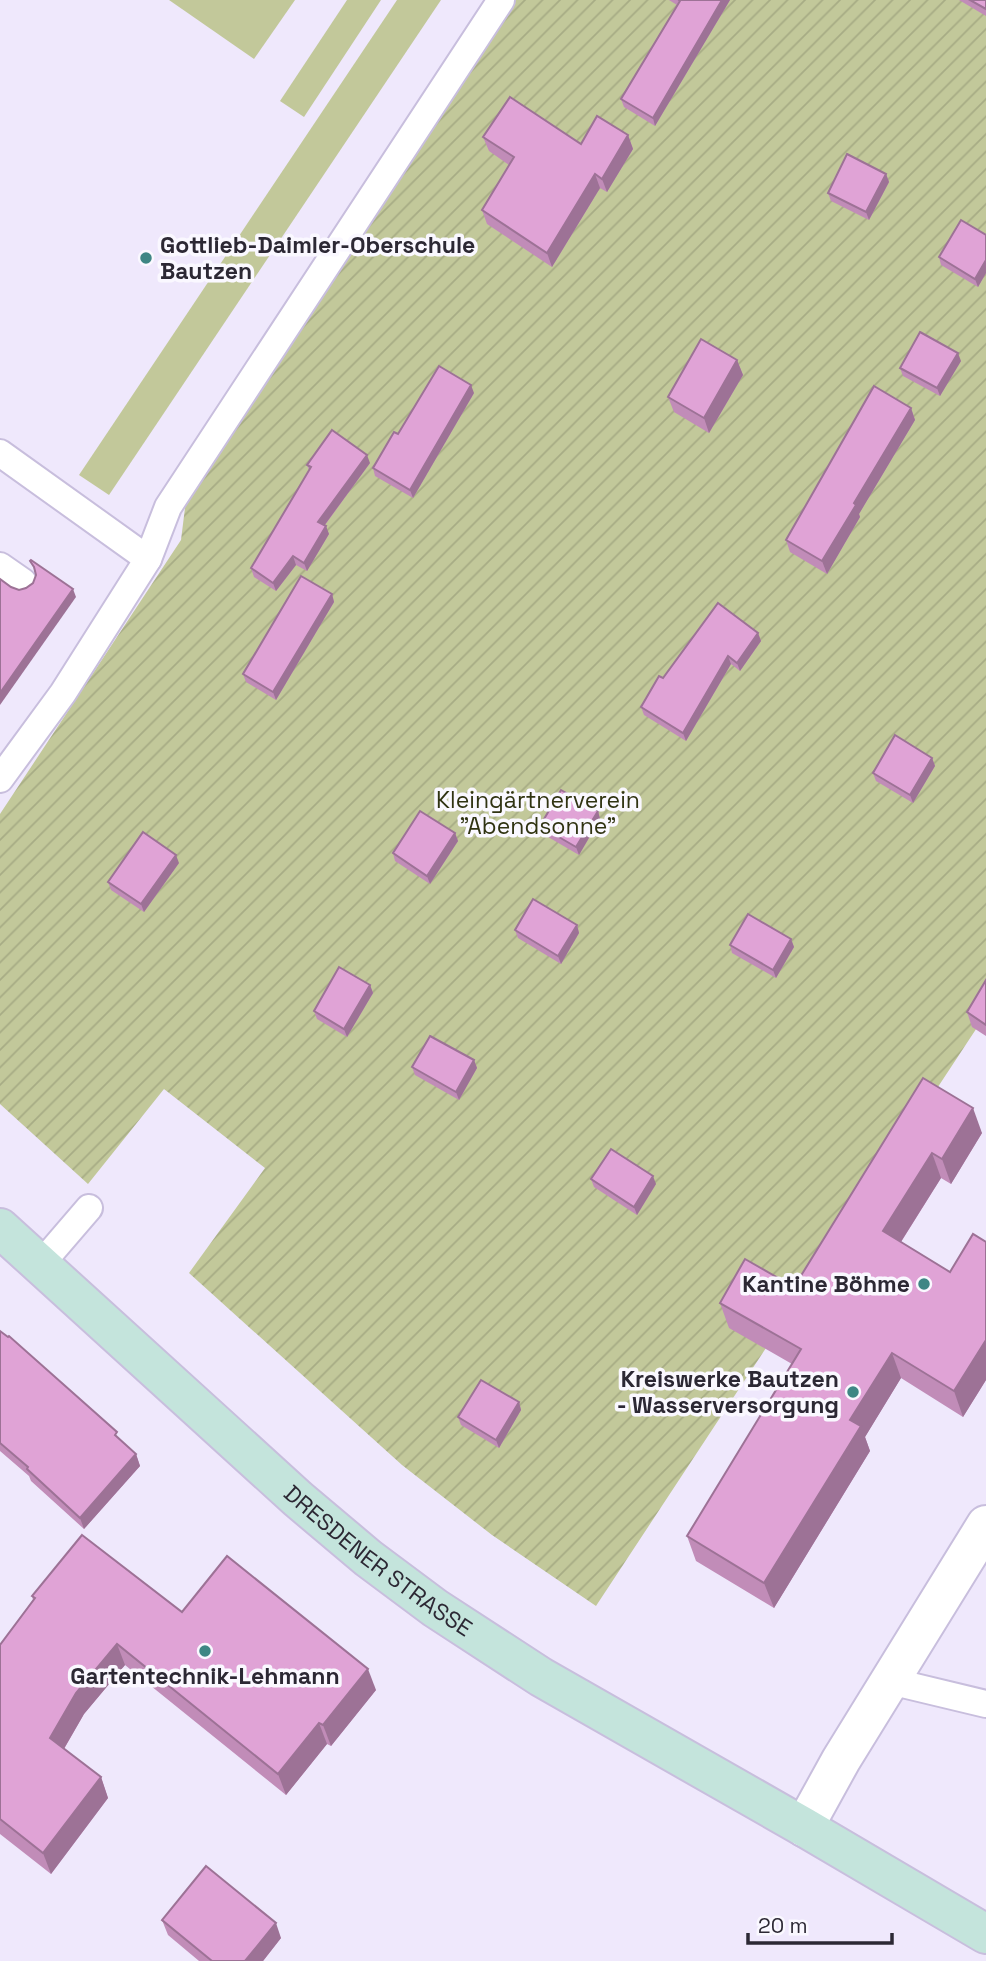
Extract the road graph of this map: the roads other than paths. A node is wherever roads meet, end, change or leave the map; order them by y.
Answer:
1 (501, 0) edge
2 (0, 453) edge
3 (148, 559) junction
4 (0, 566) edge
5 (23, 582) dead end
6 (0, 779) edge
7 (89, 1208) dead end
8 (0, 1228) edge
9 (40, 1265) junction
10 (986, 1525) edge
11 (890, 1681) junction
12 (986, 1704) edge
13 (804, 1827) junction
14 (986, 1934) edge

1 - 3 lane
2 - 3 lane
3 - 6 lane
4 - 5 lane
7 - 9 lane
8 - 9 main road, DRESDENER STRASSE
9 - 13 main road, DRESDENER STRASSE
10 - 11 street
11 - 12 lane
11 - 13 street
13 - 14 main road, DRESDENER STRASSE

